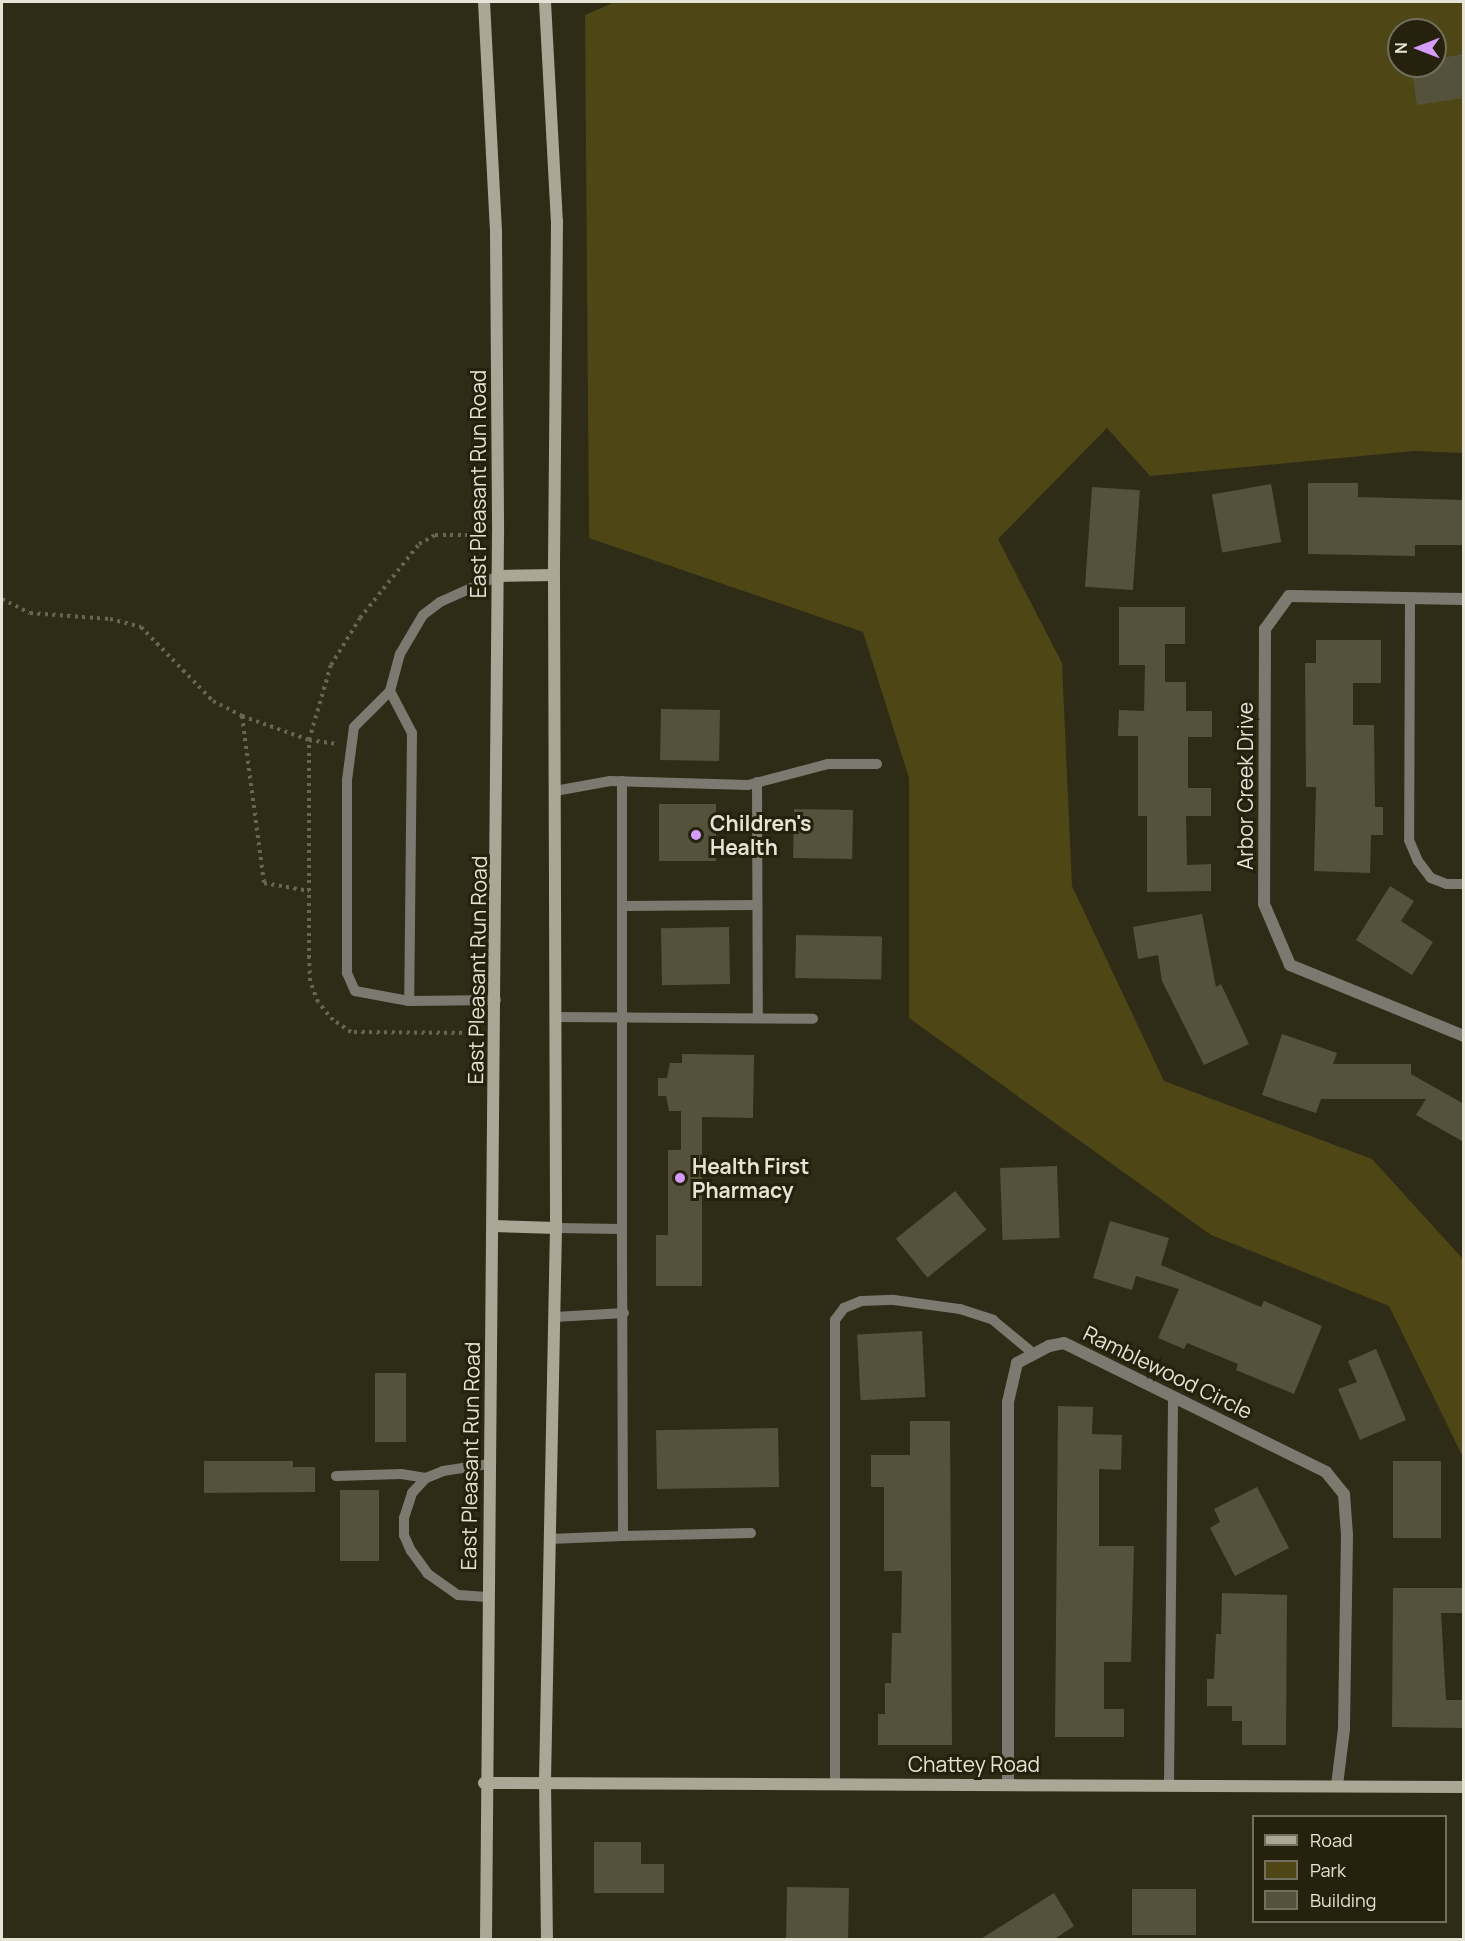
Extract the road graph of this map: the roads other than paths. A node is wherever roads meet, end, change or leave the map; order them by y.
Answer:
1 (483, 2) edge
2 (545, 2) edge
3 (554, 575) junction
4 (498, 576) junction
5 (1410, 598) junction
6 (1464, 599) edge
7 (390, 691) junction
8 (877, 764) dead end
9 (622, 781) junction
10 (757, 782) junction
11 (555, 791) junction
12 (1464, 884) edge
13 (757, 905) junction
14 (622, 906) junction
15 (496, 1000) junction
16 (409, 1001) junction
17 (555, 1017) junction
18 (622, 1017) junction
19 (758, 1018) junction
20 (813, 1019) dead end
21 (1464, 1036) edge
22 (493, 1226) junction
23 (556, 1228) junction
24 (622, 1229) junction
25 (624, 1313) junction
26 (555, 1317) junction
27 (1034, 1354) junction
28 (1173, 1397) junction
29 (489, 1464) junction
30 (336, 1476) dead end
31 (426, 1478) junction
32 (752, 1533) dead end
33 (623, 1536) junction
34 (550, 1539) junction
35 (488, 1597) junction
36 (545, 1780) junction
37 (484, 1783) junction
38 (1008, 1783) junction
39 (1169, 1784) junction
40 (835, 1785) junction
41 (1337, 1785) junction
42 (1464, 1787) edge
43 (486, 1940) edge
44 (547, 1940) edge

1 - 4 main road, East Pleasant Run Road
2 - 3 main road
3 - 4 main road
3 - 11 main road
4 - 7 lane
4 - 15 main road, East Pleasant Run Road
5 - 6 street, Arbor Creek Drive
5 - 12 lane
5 - 21 street, Arbor Creek Drive
7 - 16 lane
7 - 16 lane
8 - 10 lane
9 - 10 lane
9 - 11 lane
9 - 14 lane
10 - 13 lane
11 - 17 main road
13 - 14 lane
13 - 19 lane
14 - 18 lane
15 - 16 lane
15 - 22 main road, East Pleasant Run Road
17 - 18 lane
17 - 23 main road
18 - 19 lane
18 - 24 lane
19 - 20 lane
22 - 23 main road
22 - 29 main road, East Pleasant Run Road
23 - 24 lane
23 - 26 main road
24 - 25 lane
25 - 26 lane
25 - 33 lane
26 - 34 main road
27 - 28 street, Ramblewood Circle
27 - 38 street, Ramblewood Circle
27 - 40 lane
28 - 39 lane
28 - 41 street, Ramblewood Circle
29 - 31 lane
29 - 35 main road, East Pleasant Run Road
30 - 31 lane
31 - 35 lane
32 - 33 lane
33 - 34 lane
34 - 36 main road
35 - 37 main road, East Pleasant Run Road
36 - 37 main road, Chattey Road
36 - 40 main road, Chattey Road
36 - 44 main road
37 - 43 main road, East Pleasant Run Road
38 - 39 main road, Chattey Road
38 - 40 main road, Chattey Road
39 - 41 main road, Chattey Road
41 - 42 main road, Chattey Road

